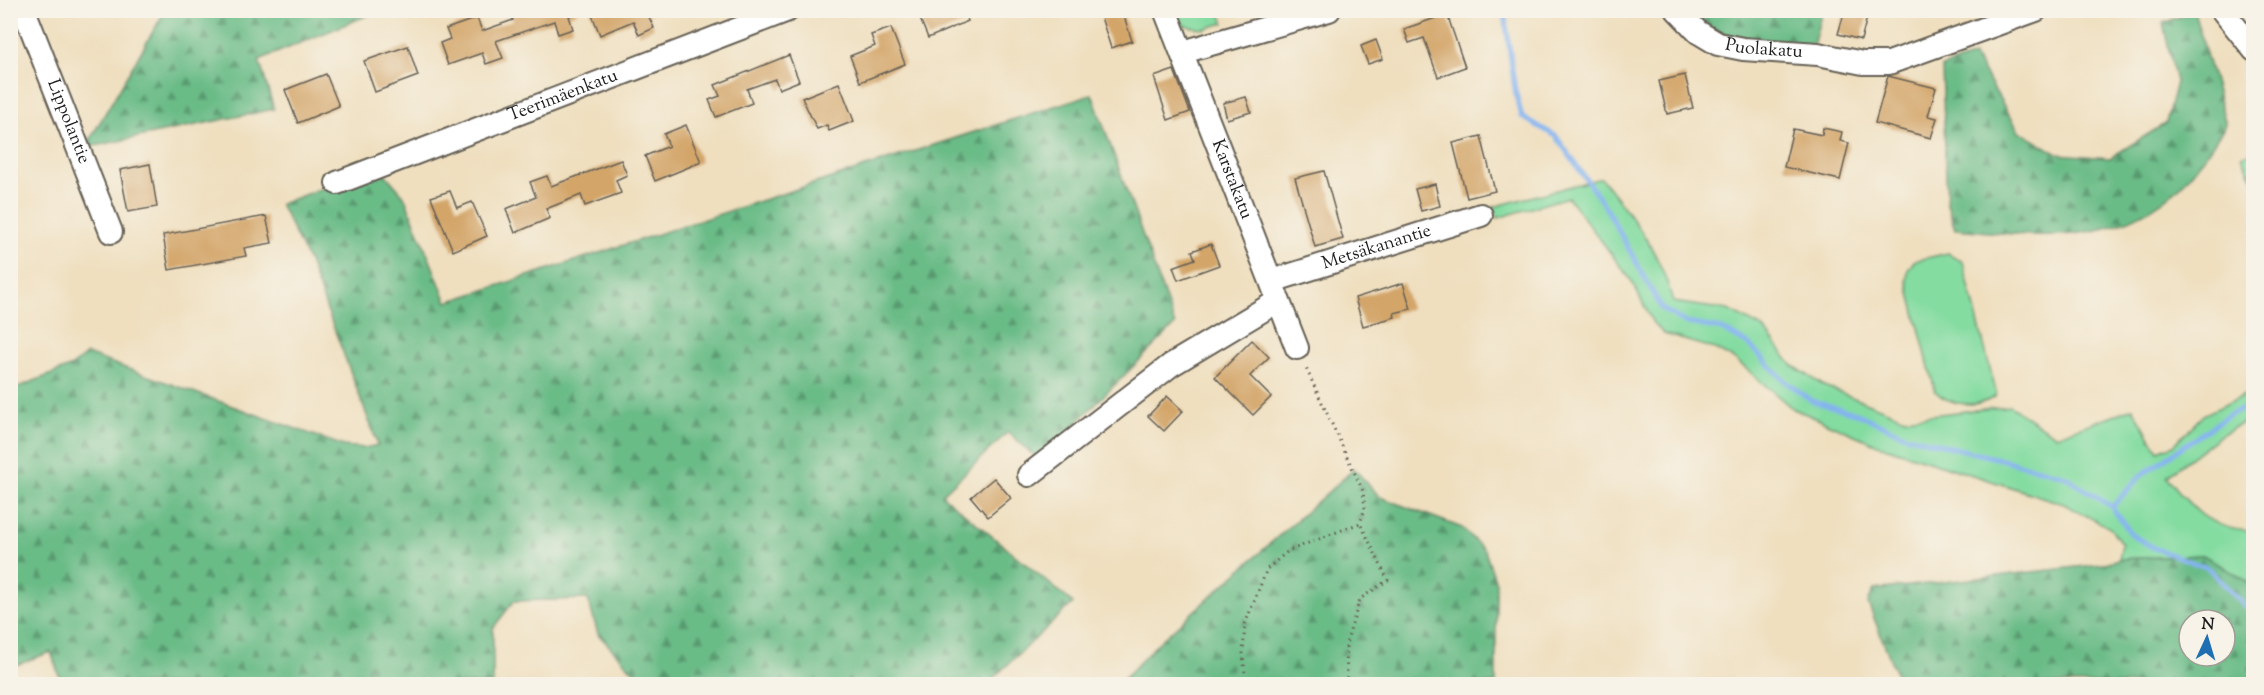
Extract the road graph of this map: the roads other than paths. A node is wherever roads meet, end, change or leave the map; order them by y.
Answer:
1 (24, 10) edge
2 (788, 10) edge
3 (1165, 10) edge
4 (1329, 10) edge
5 (1677, 10) edge
6 (2036, 10) edge
7 (2222, 10) edge
8 (2253, 50) edge
9 (1183, 52) junction
10 (337, 183) dead end
11 (1481, 214) dead end
12 (111, 232) dead end
13 (1275, 291) junction
14 (1297, 348) road end
15 (1029, 475) dead end

1 - 12 street, Lippolantie
2 - 10 street, Teerimäenkatu
3 - 9 street, Karstakatu
4 - 9 street
5 - 6 street, Puolakatu
7 - 8 street
9 - 13 street, Karstakatu
11 - 13 street, Metsäkanantie
13 - 14 street, Karstakatu
13 - 15 street, Metsäkanantie

